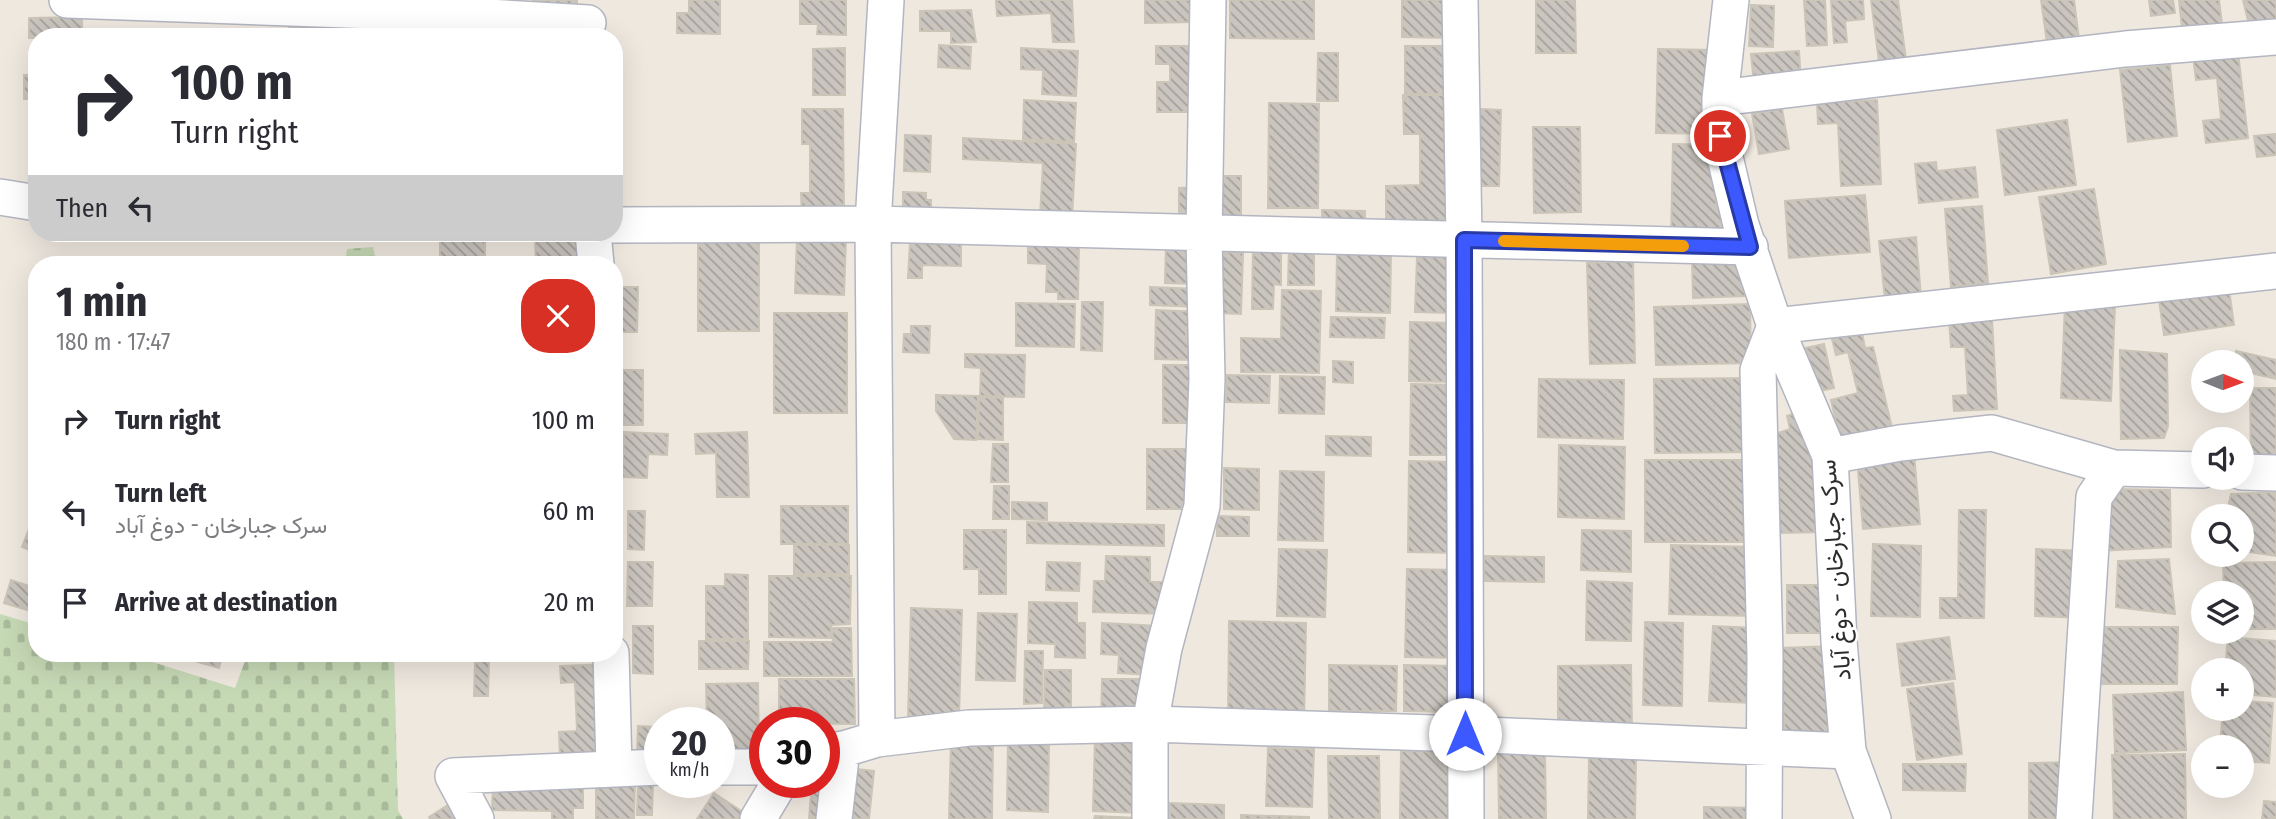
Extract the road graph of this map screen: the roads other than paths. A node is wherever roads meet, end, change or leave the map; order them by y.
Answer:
1 (67, 0) edge
2 (887, 0) edge
3 (1209, 0) edge
4 (1460, 0) edge
5 (1727, 4) edge
6 (588, 20) edge
7 (2276, 37) edge
8 (1720, 98) junction
9 (0, 197) edge
10 (28, 202) edge
11 (873, 224) junction
12 (623, 225) edge
13 (1204, 235) junction
14 (1464, 240) junction
15 (1750, 247) junction
16 (2276, 271) edge
17 (1775, 326) junction
18 (1830, 456) junction
19 (2114, 468) junction
20 (2191, 470) edge
21 (2254, 472) edge
22 (2276, 473) edge
23 (611, 662) edge
24 (1150, 724) junction
25 (1465, 734) junction
26 (877, 739) junction
27 (1765, 747) junction
28 (840, 750) edge
29 (1848, 751) junction
30 (614, 767) junction
31 (644, 767) edge
32 (770, 798) edge
33 (834, 798) edge
34 (476, 819) edge
35 (758, 819) edge
36 (834, 819) edge
37 (1150, 819) edge
38 (1466, 819) edge
39 (1764, 819) edge
40 (1873, 819) edge
41 (2074, 819) edge

1 - 6 street
2 - 11 street
3 - 13 street
4 - 14 street
5 - 8 street, سرک جبارخان - دوغ آباد
7 - 8 street
8 - 15 street, سرک جبارخان - دوغ آباد
9 - 10 street
11 - 12 street
11 - 13 street
11 - 26 street
13 - 14 street
13 - 24 street
14 - 15 street
14 - 25 street
15 - 17 street, سرک جبارخان - دوغ آباد
16 - 17 street
17 - 18 street, سرک جبارخان - دوغ آباد
17 - 27 street
18 - 19 street
18 - 29 street, سرک جبارخان - دوغ آباد
19 - 20 street
19 - 41 street
21 - 22 street
23 - 30 street
24 - 25 street
24 - 26 street
24 - 37 street
25 - 27 street
25 - 38 street
26 - 28 street
27 - 29 street
27 - 39 street
29 - 40 street, سرک جبارخان - دوغ آباد
30 - 31 street
30 - 34 street
32 - 35 street
33 - 36 street

